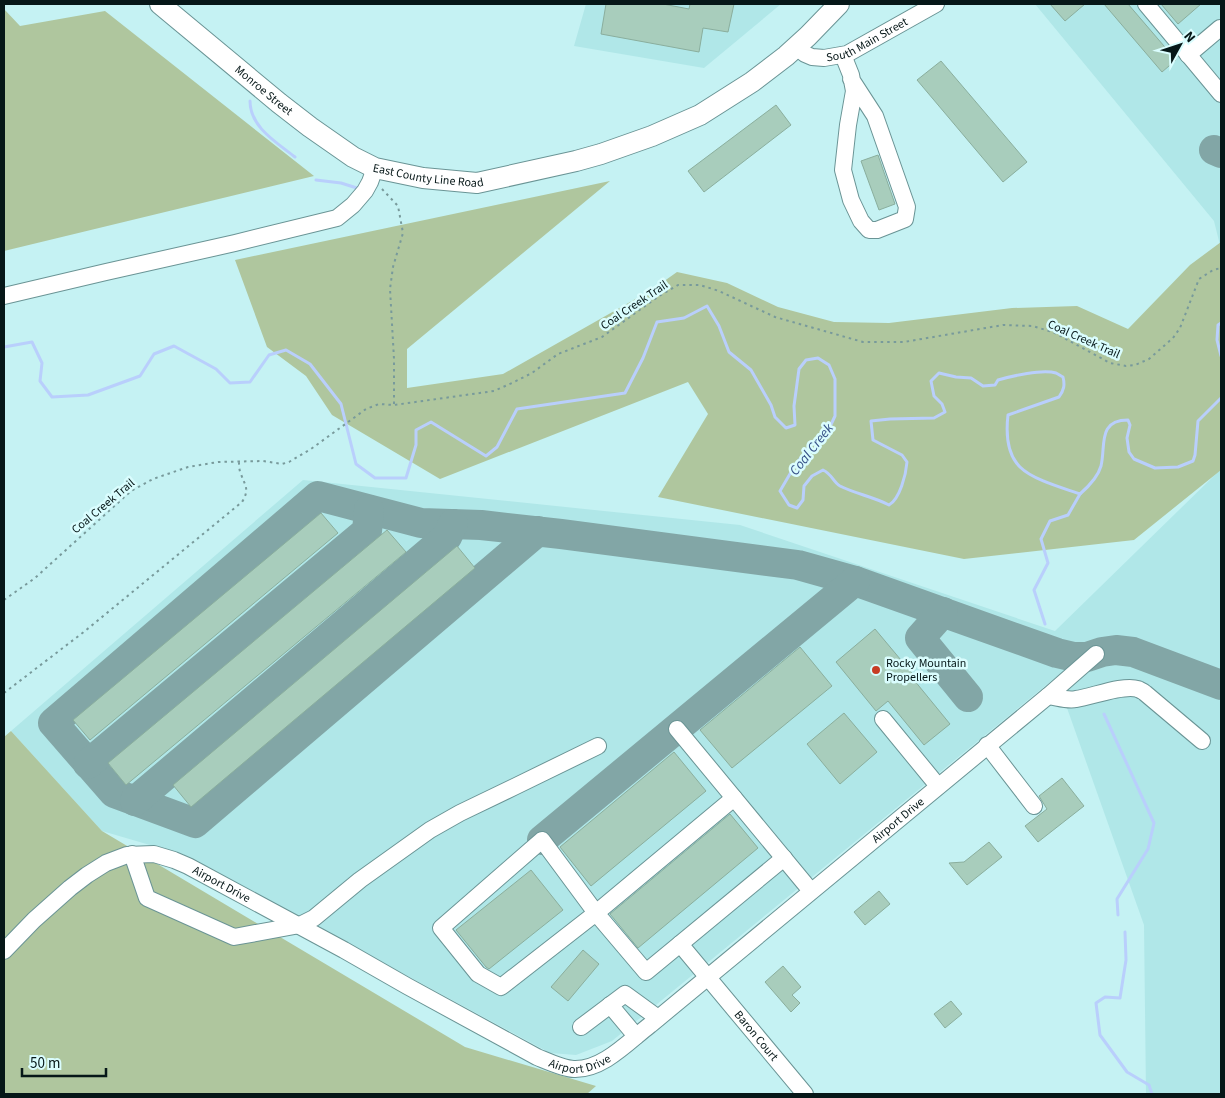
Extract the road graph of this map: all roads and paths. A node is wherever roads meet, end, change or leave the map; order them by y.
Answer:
1 (160, 4) edge
2 (839, 4) edge
3 (936, 4) edge
4 (1146, 4) edge
5 (1220, 28) dead end
6 (796, 48) junction
7 (843, 55) junction
8 (1188, 55) junction
9 (852, 79) junction
10 (1221, 94) edge
11 (377, 176) junction
12 (1221, 268) edge
13 (4, 296) edge
14 (394, 405) junction
15 (238, 461) junction
16 (4, 600) edge
17 (1096, 654) dead end
18 (4, 693) edge
19 (1048, 696) junction
20 (882, 719) dead end
21 (676, 729) dead end
22 (1202, 741) dead end
23 (987, 745) junction
24 (598, 746) dead end
25 (938, 786) junction
26 (734, 798) junction
27 (1034, 806) dead end
28 (132, 854) junction
29 (784, 858) junction
30 (811, 891) junction
31 (596, 913) junction
32 (300, 925) junction
33 (680, 944) junction
34 (4, 950) edge
35 (707, 977) junction
36 (610, 1005) junction
37 (658, 1018) junction
38 (581, 1026) dead end
39 (636, 1036) junction
40 (806, 1094) edge

1 - 11 main road, Monroe Street
2 - 6 main road, East County Line Road
3 - 7 street, South Main Street
4 - 8 street
5 - 8 street
6 - 7 street, South Main Street
6 - 11 main road, East County Line Road
7 - 9 street
8 - 10 street
9 - 9 street
11 - 13 street, East County Line Road
11 - 14 path
12 - 14 path, Coal Creek Trail
14 - 15 path, Coal Creek Trail
15 - 16 path, Coal Creek Trail
15 - 18 path
17 - 19 street, Airport Drive
19 - 22 street
19 - 23 street, Airport Drive
20 - 25 street
21 - 26 street
23 - 25 street, Airport Drive
23 - 27 street
24 - 32 street
25 - 30 street, Airport Drive
26 - 29 street
26 - 31 street
28 - 32 street, Airport Drive
28 - 32 street
28 - 34 street, Airport Drive
29 - 30 street
29 - 33 street
30 - 35 street, Airport Drive
31 - 31 street
31 - 33 street
32 - 39 street, Airport Drive
33 - 35 street, Baron Court
35 - 37 street, Airport Drive
35 - 40 street, Baron Court
36 - 37 street
36 - 38 street
36 - 39 street
37 - 39 street, Airport Drive

